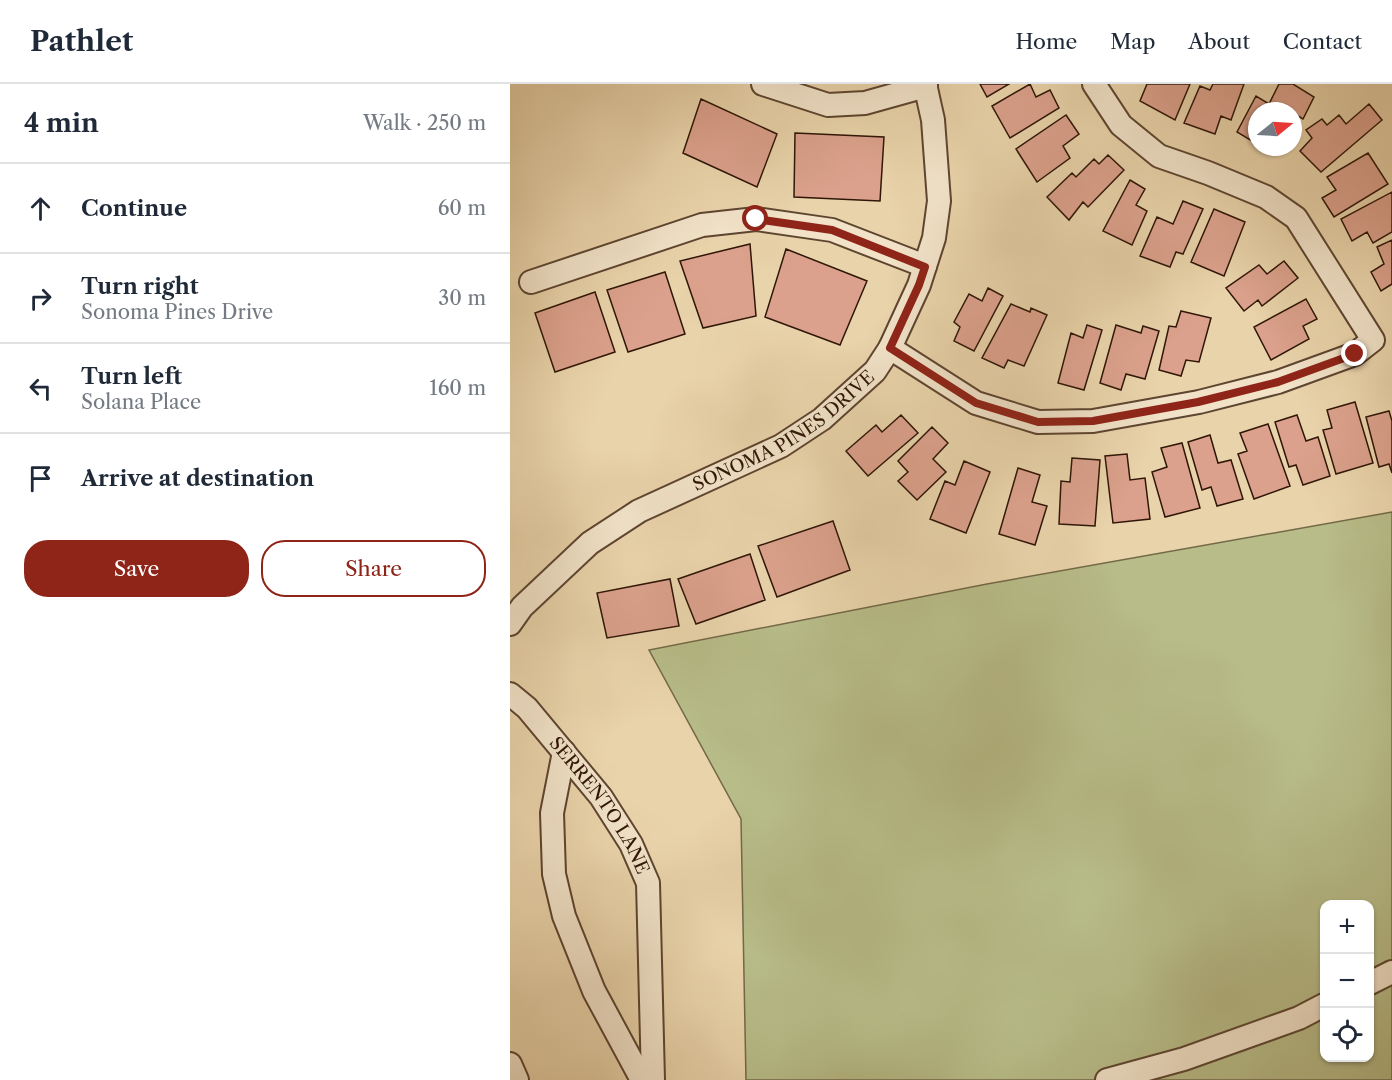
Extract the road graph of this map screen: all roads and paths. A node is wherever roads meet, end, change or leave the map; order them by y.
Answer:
1 (763, 84) edge
2 (1094, 84) edge
3 (925, 85) edge
4 (925, 267) junction
5 (531, 282) dead end
6 (1383, 345) edge
7 (890, 348) junction
8 (514, 609) edge
9 (510, 694) edge
10 (564, 752) junction
11 (1392, 972) edge
12 (1374, 981) edge
13 (1320, 1007) edge
14 (510, 1064) edge
15 (517, 1080) edge
16 (642, 1080) edge
17 (653, 1080) edge
18 (1107, 1080) edge

1 - 3 street
2 - 6 street
3 - 4 street, SONOMA PINES DRIVE
4 - 5 street
4 - 7 street, SONOMA PINES DRIVE
6 - 7 street
7 - 8 street, SONOMA PINES DRIVE
9 - 10 street, SERRENTO LANE
10 - 16 street
10 - 17 street, SERRENTO LANE
11 - 12 street
13 - 18 street
14 - 15 street

